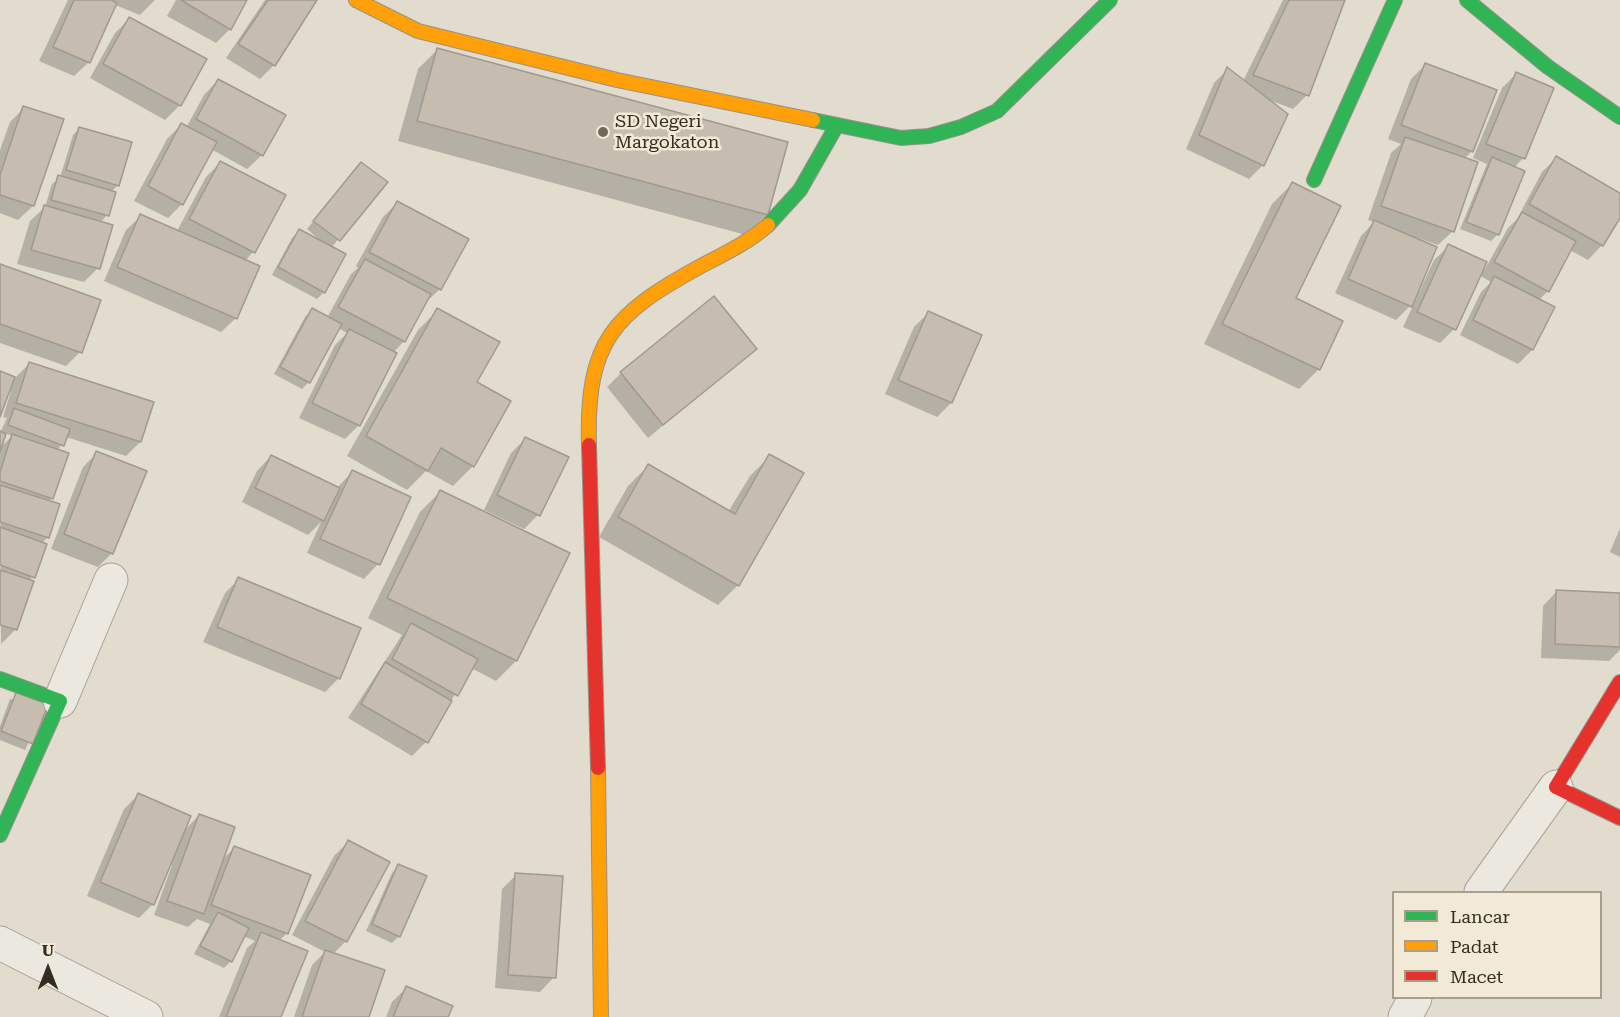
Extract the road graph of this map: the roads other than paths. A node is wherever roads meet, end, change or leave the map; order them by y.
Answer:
1 (356, 0) edge
2 (1110, 0) edge
3 (1395, 0) edge
4 (1467, 0) edge
5 (1620, 117) edge
6 (837, 125) junction
7 (1314, 180) dead end
8 (111, 580) dead end
9 (0, 679) edge
10 (1620, 682) edge
11 (60, 701) junction
12 (1556, 787) junction
13 (1620, 818) edge
14 (0, 836) edge
15 (1482, 891) edge
16 (0, 943) edge
17 (1414, 999) edge
18 (146, 1017) edge
19 (601, 1017) edge
20 (1405, 1017) edge

1 - 6 street
2 - 6 street
3 - 7 street
4 - 5 street
6 - 19 street
8 - 11 street
9 - 11 street
10 - 12 street
11 - 14 street
12 - 13 street
12 - 15 street
16 - 18 street
17 - 20 street

